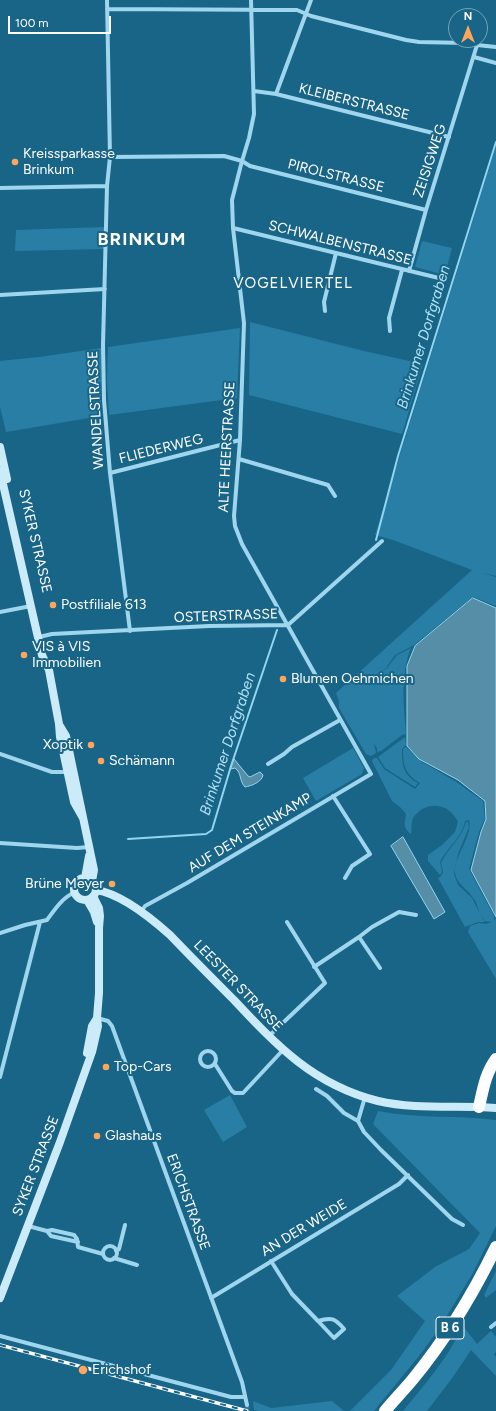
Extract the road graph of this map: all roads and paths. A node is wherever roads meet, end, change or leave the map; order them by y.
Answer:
1 (107, 0) edge
2 (251, 0) edge
3 (312, 0) edge
4 (107, 9) junction
5 (252, 9) junction
6 (306, 14) junction
7 (448, 43) edge
8 (476, 48) edge
9 (474, 57) junction
10 (496, 63) edge
11 (254, 91) junction
12 (276, 94) junction
13 (449, 138) junction
14 (110, 157) junction
15 (242, 161) junction
16 (107, 186) junction
17 (0, 188) edge
18 (426, 210) junction
19 (233, 228) junction
20 (336, 253) junction
21 (402, 270) junction
22 (409, 272) junction
23 (443, 279) dead end
24 (105, 289) junction
25 (1, 294) edge
26 (326, 310) dead end
27 (390, 331) dead end
28 (240, 440) junction
29 (0, 447) edge
30 (239, 460) junction
31 (0, 471) edge
32 (110, 474) junction
33 (335, 496) dead end
34 (382, 541) dead end
35 (31, 606) junction
36 (0, 612) edge
37 (288, 625) junction
38 (130, 631) junction
39 (41, 636) junction
40 (340, 720) junction
41 (0, 754) edge
42 (268, 764) dead end
43 (70, 771) junction
44 (371, 774) joint
45 (333, 796) junction
46 (0, 843) edge
47 (89, 847) junction
48 (345, 878) dead end
49 (88, 880) junction
50 (75, 892) junction
51 (92, 895) junction
52 (141, 912) junction
53 (416, 915) dead end
54 (40, 922) junction
55 (287, 922) dead end
56 (0, 933) edge
57 (359, 937) junction
58 (314, 967) junction
59 (380, 968) dead end
60 (96, 1018) junction
61 (269, 1036) junction
62 (283, 1050) junction
63 (496, 1059) edge
64 (215, 1064) junction
65 (0, 1077) edge
66 (316, 1089) dead end
67 (365, 1097) junction
68 (479, 1107) junction
69 (496, 1108) edge
70 (358, 1121) junction
71 (408, 1175) junction
72 (463, 1224) dead end
73 (125, 1225) dead end
74 (28, 1226) junction
75 (496, 1247) edge
76 (116, 1251) junction
77 (103, 1254) junction
78 (114, 1258) junction
79 (271, 1261) junction
80 (137, 1265) dead end
81 (0, 1298) edge
82 (211, 1298) junction
83 (318, 1321) junction
84 (496, 1323) edge
85 (491, 1327) dead end
86 (0, 1336) edge
87 (245, 1397) junction
88 (247, 1405) tunnel mouth
89 (385, 1411) edge

1 - 4 street, WANDELSTRASSE
2 - 5 street, ALTE HEERSTRASSE
3 - 6 street
4 - 5 street
4 - 14 street, WANDELSTRASSE
5 - 6 street
5 - 11 street, ALTE HEERSTRASSE
6 - 7 street
6 - 12 street
8 - 9 street, ZEISIGWEG
9 - 10 street
9 - 13 street, ZEISIGWEG
11 - 12 street, KLEIBERSTRASSE
11 - 15 street, ALTE HEERSTRASSE
12 - 13 street, KLEIBERSTRASSE
13 - 18 street, ZEISIGWEG
14 - 15 street, PIROLSTRASSE
14 - 16 street, WANDELSTRASSE
15 - 18 street, PIROLSTRASSE
15 - 19 street, ALTE HEERSTRASSE
16 - 17 street
16 - 24 street, WANDELSTRASSE
18 - 22 street, ZEISIGWEG
19 - 20 street, SCHWALBENSTRASSE
19 - 28 street, ALTE HEERSTRASSE
20 - 21 street, SCHWALBENSTRASSE
20 - 26 street
21 - 22 street, SCHWALBENSTRASSE
21 - 27 street
22 - 23 street, SCHWALBENSTRASSE
24 - 25 street
24 - 32 street, WANDELSTRASSE
28 - 30 street, ALTE HEERSTRASSE
28 - 32 street, FLIEDERWEG
29 - 39 street, SYKER STRASSE
30 - 33 street
30 - 37 street, ALTE HEERSTRASSE
31 - 35 street, SYKER STRASSE
32 - 38 street, WANDELSTRASSE
34 - 37 street, OSTERSTRASSE
35 - 36 street
35 - 39 street, SYKER STRASSE
37 - 38 street, OSTERSTRASSE
37 - 40 street, ALTE HEERSTRASSE
38 - 39 street, OSTERSTRASSE
39 - 43 street, SYKER STRASSE
40 - 42 street
40 - 44 street, ALTE HEERSTRASSE
41 - 43 street
43 - 47 street, SYKER STRASSE
44 - 45 street, AUF DEM STEINKAMP
45 - 48 street
45 - 52 street, AUF DEM STEINKAMP
46 - 47 street
47 - 49 street, SYKER STRASSE
49 - 50 street
49 - 51 street
50 - 51 street
50 - 54 street
51 - 52 street, LEESTER STRASSE
51 - 60 street, SYKER STRASSE
52 - 61 street, LEESTER STRASSE
53 - 57 street
54 - 56 street
54 - 65 street
55 - 58 street
57 - 58 street
57 - 59 street
58 - 61 street
60 - 74 street, SYKER STRASSE
60 - 82 street, ERICHSTRASSE
61 - 62 street, LEESTER STRASSE
62 - 64 street
62 - 67 street, LEESTER STRASSE
63 - 68 highway
64 - 64 street
66 - 70 street
67 - 68 street, LEESTER STRASSE
67 - 70 street
68 - 69 street, LEESTER STRASSE
70 - 71 street
71 - 72 street
71 - 79 street, AN DER WEIDE
73 - 76 street
74 - 77 street
74 - 81 street, SYKER STRASSE
75 - 89 highway, B 6
76 - 77 street
76 - 78 street
77 - 78 street
78 - 80 street
79 - 82 street, AN DER WEIDE
79 - 83 street
82 - 87 street, ERICHSTRASSE
83 - 83 street
84 - 85 street
86 - 87 street
87 - 88 street, ERICHSTRASSE

